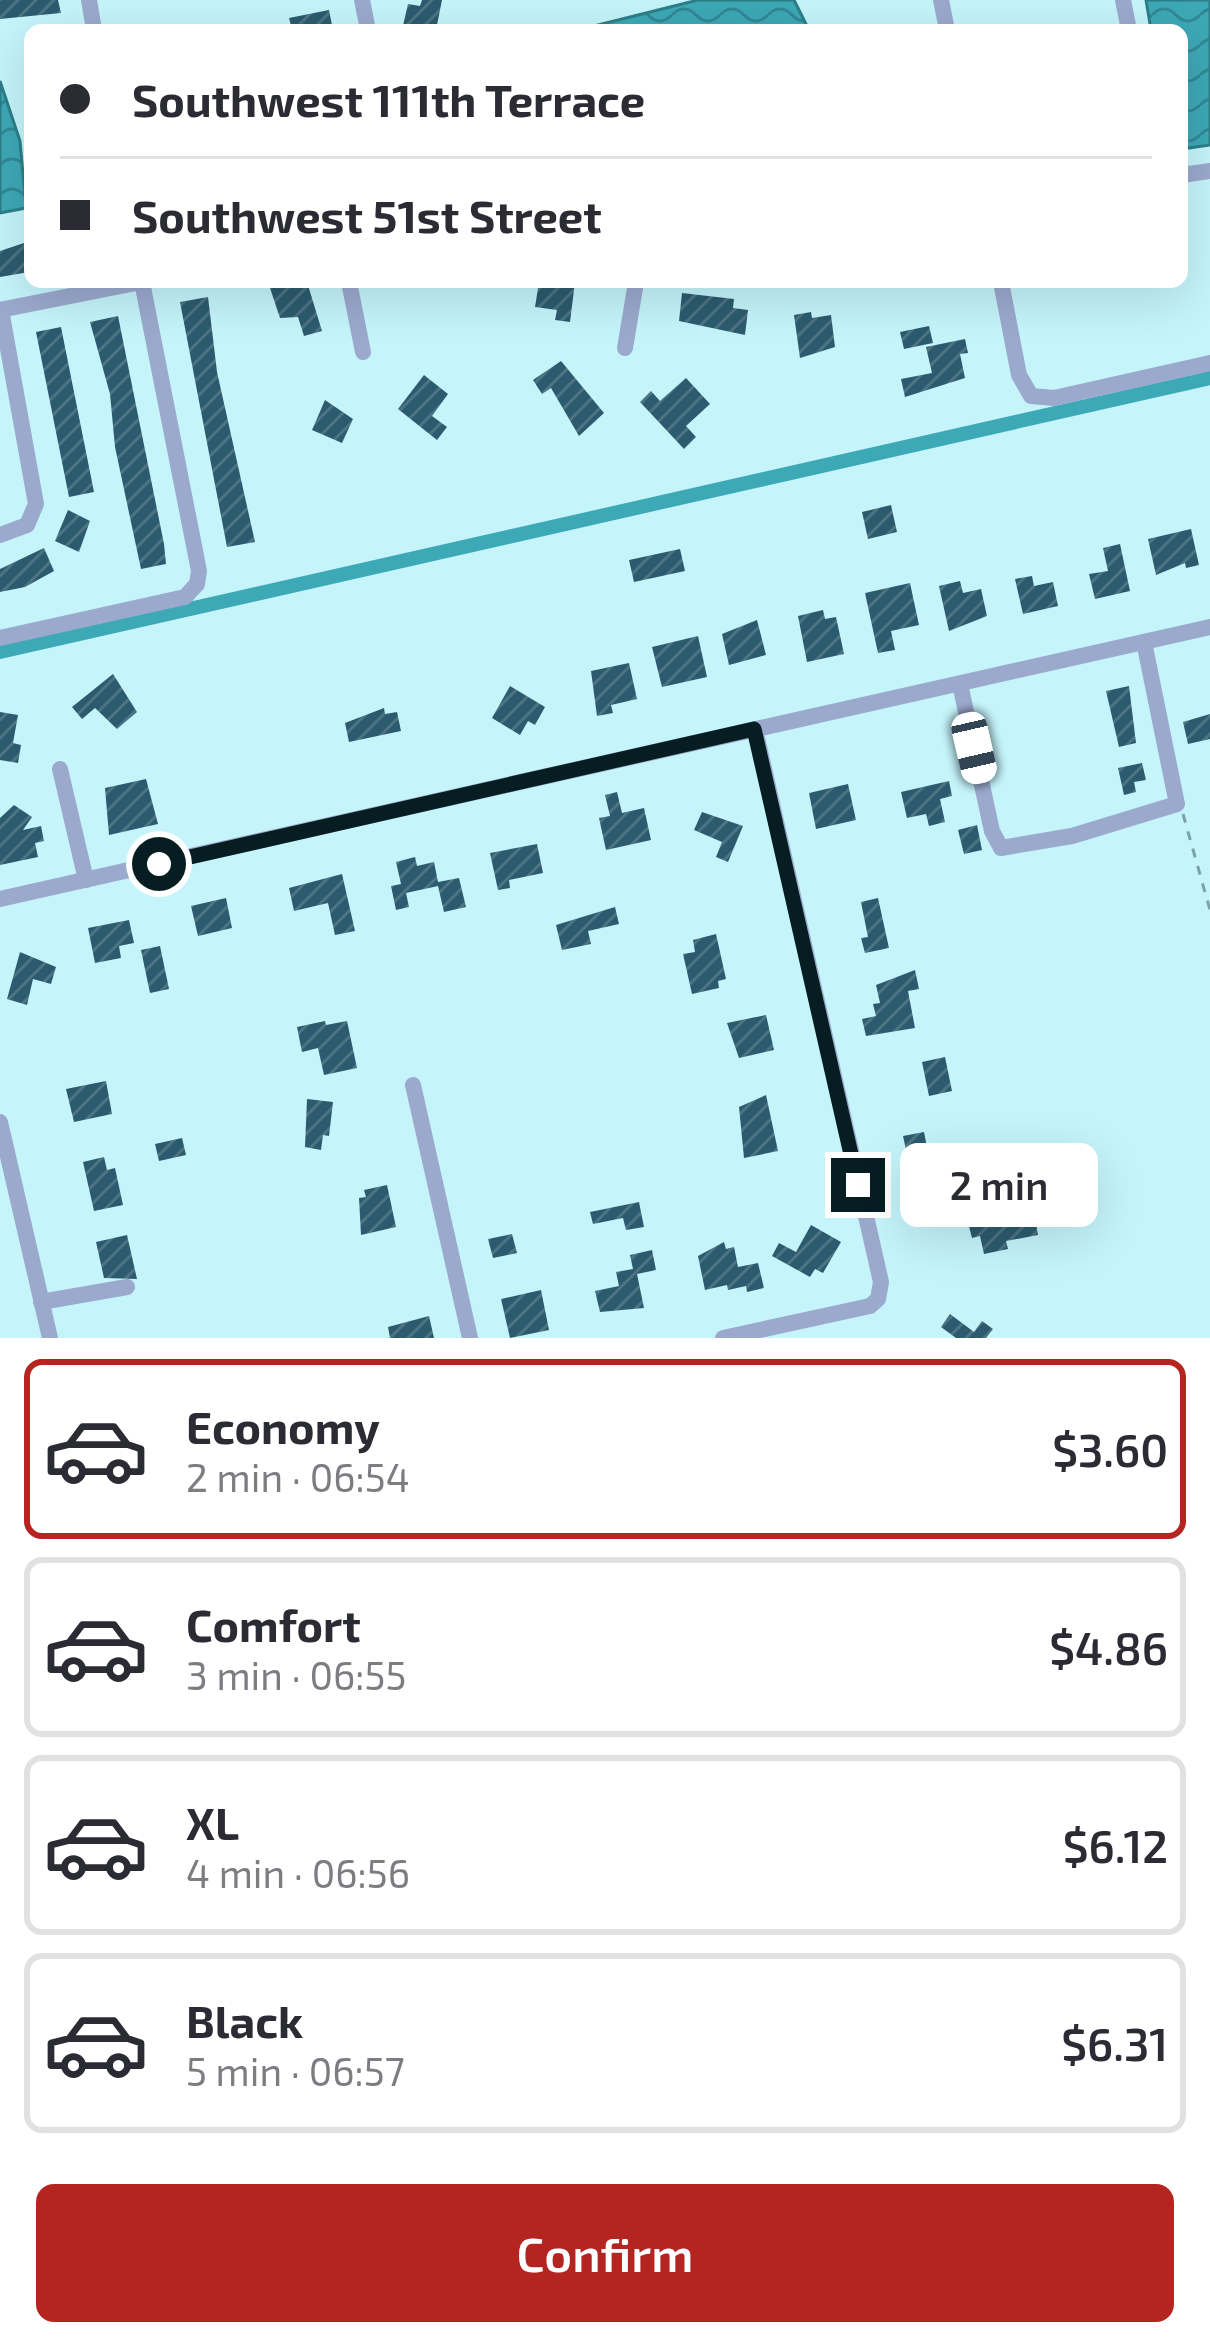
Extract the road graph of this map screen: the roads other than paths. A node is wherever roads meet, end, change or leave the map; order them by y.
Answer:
1 (111, 288) edge
2 (142, 288) edge
3 (350, 288) edge
4 (635, 288) edge
5 (1002, 288) edge
6 (0, 310) edge
7 (625, 348) dead end
8 (363, 352) dead end
9 (1210, 363) edge
10 (0, 536) edge
11 (1210, 627) edge
12 (0, 638) edge
13 (1144, 642) junction
14 (959, 684) junction
15 (754, 729) junction
16 (60, 769) dead end
17 (86, 880) junction
18 (0, 899) edge
19 (413, 1085) dead end
20 (0, 1122) edge
21 (127, 1287) dead end
22 (41, 1301) junction
23 (50, 1338) edge
24 (470, 1338) edge
25 (723, 1338) edge

1 - 6 street
2 - 12 street
3 - 8 street
4 - 7 street
5 - 9 street
6 - 10 street
11 - 13 street
13 - 14 street
13 - 14 street
14 - 15 street
15 - 17 street
15 - 25 street
16 - 17 street
17 - 18 street
19 - 24 street
20 - 22 street
21 - 22 street
22 - 23 street

